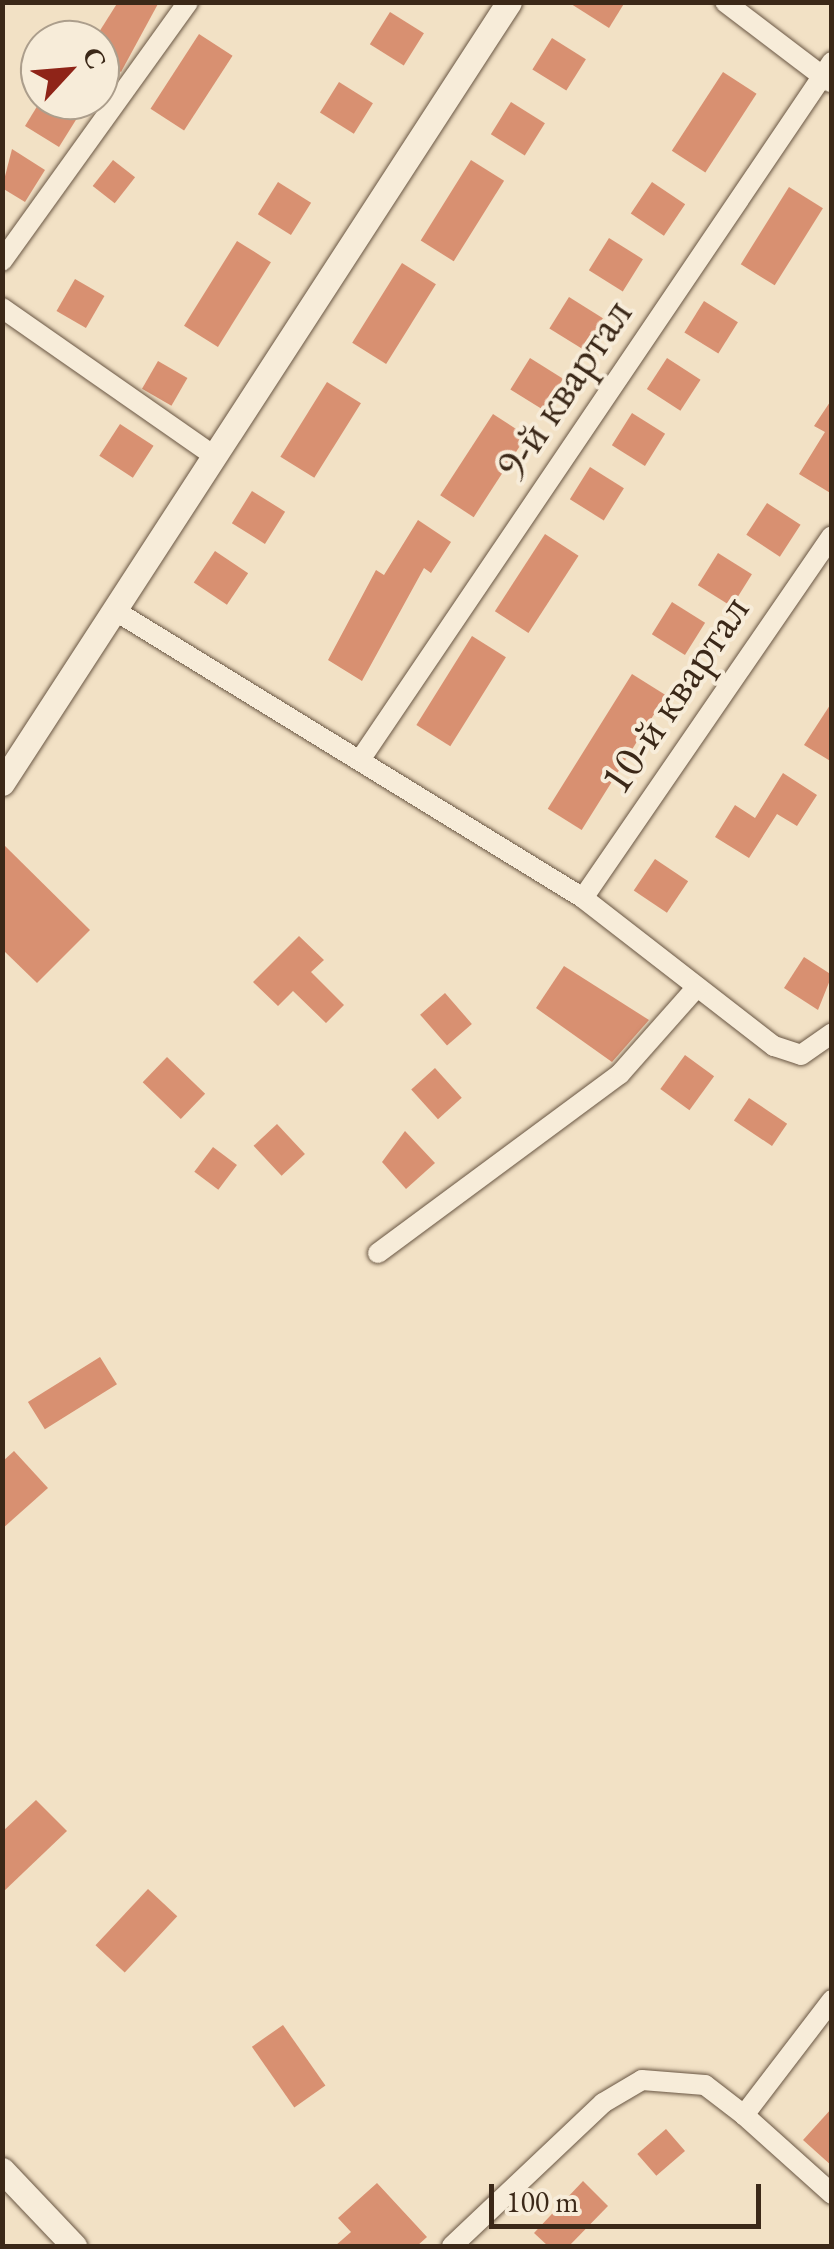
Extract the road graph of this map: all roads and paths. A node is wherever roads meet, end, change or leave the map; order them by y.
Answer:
1 (188, 2) edge
2 (509, 2) edge
3 (725, 2) edge
4 (828, 74) edge
5 (3, 260) edge
6 (2, 308) edge
7 (214, 456) junction
8 (832, 536) edge
9 (114, 610) junction
10 (360, 760) junction
11 (2, 783) edge
12 (583, 898) junction
13 (697, 986) junction
14 (832, 1033) edge
15 (378, 1253) dead end
16 (832, 2000) edge
17 (744, 2115) junction
18 (2, 2170) edge
19 (832, 2194) edge
20 (74, 2246) edge
21 (452, 2246) edge

1 - 5 street
2 - 7 street
3 - 4 street
4 - 10 street, 9-й квартал
6 - 7 street
7 - 9 street
8 - 12 street, 10-й квартал
9 - 10 street
9 - 11 street
10 - 12 street
12 - 13 street
13 - 14 street
13 - 15 street
16 - 17 street
17 - 19 street
17 - 21 street
18 - 20 street

